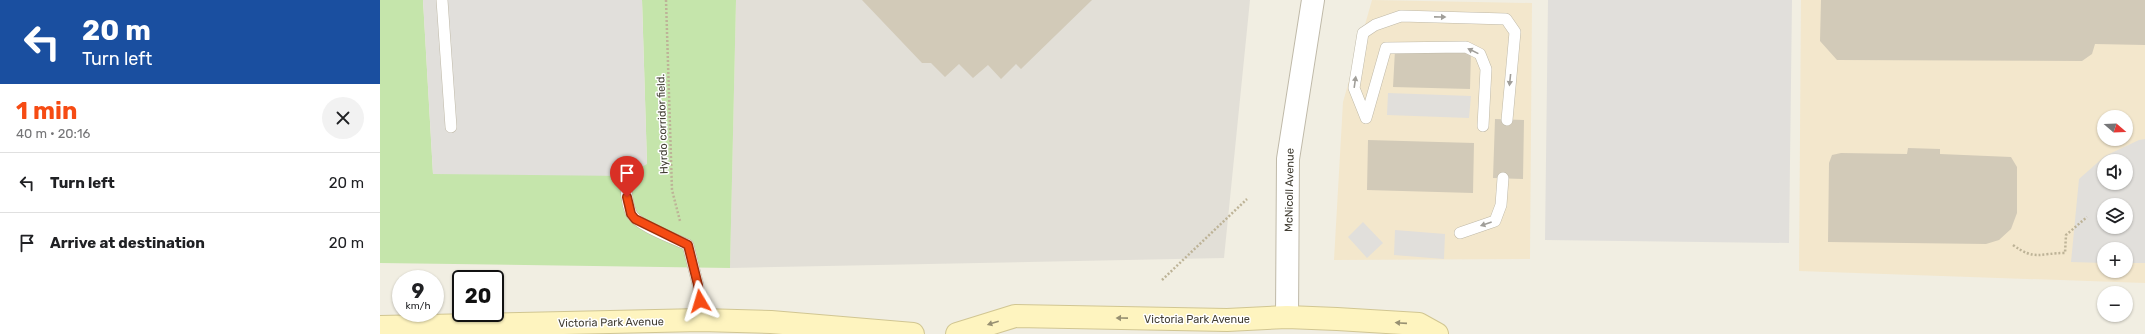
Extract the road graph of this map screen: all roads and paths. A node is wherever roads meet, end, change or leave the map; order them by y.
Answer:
1 (442, 0) edge
2 (666, 0) edge
3 (1313, 0) edge
4 (1507, 120) dead end
5 (1483, 126) dead end
6 (451, 127) dead end
7 (626, 176) dead end
8 (1503, 178) dead end
9 (1247, 199) dead end
10 (2087, 218) dead end
11 (1460, 232) dead end
12 (688, 245) junction
13 (2013, 245) dead end
14 (1162, 280) dead end
15 (701, 320) junction
16 (1286, 325) edge
17 (380, 327) edge
18 (913, 334) edge
19 (957, 334) edge
20 (1437, 334) edge

1 - 6 lane
2 - 12 path, Hyrdo corridor field.
3 - 16 street, McNicoll Avenue
5 -> 4 lane
7 - 12 lane
8 -> 11 lane
9 - 14 path
10 - 13 path
12 - 15 lane
15 - 17 main road, Victoria Park Avenue
15 - 18 main road, Victoria Park Avenue
16 -> 19 main road, Victoria Park Avenue
20 -> 16 main road, Victoria Park Avenue

